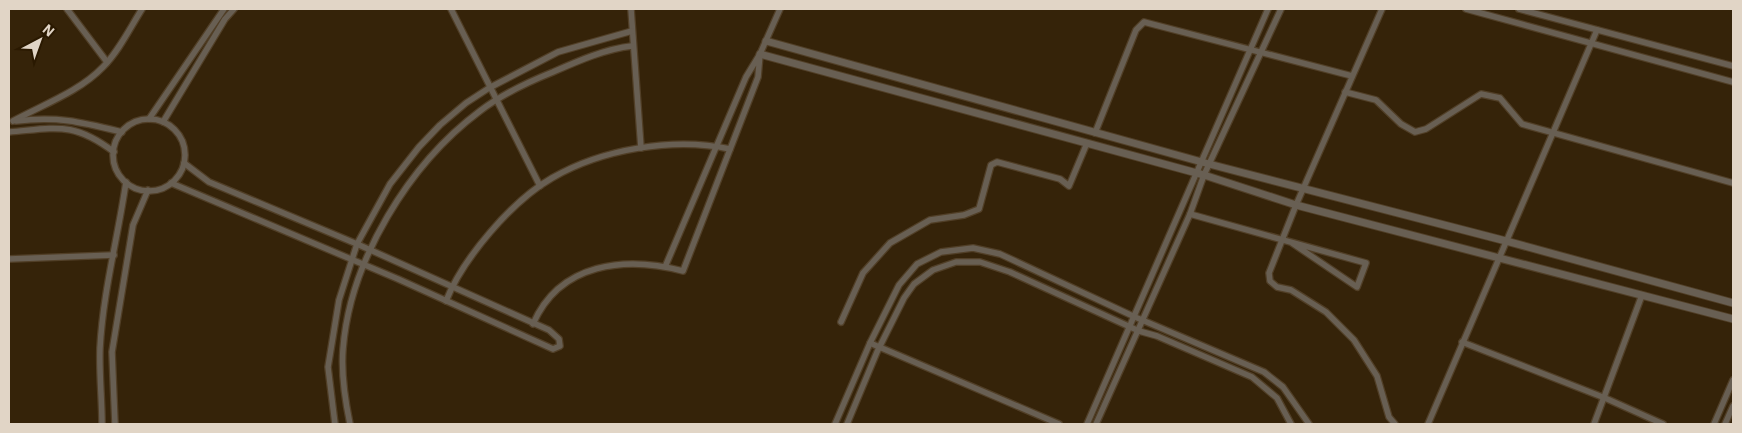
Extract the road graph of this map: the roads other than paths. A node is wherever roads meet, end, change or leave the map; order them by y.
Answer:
1 (67, 9) edge
2 (142, 9) edge
3 (224, 9) edge
4 (234, 9) edge
5 (451, 9) edge
6 (631, 9) edge
7 (780, 9) edge
8 (1268, 9) edge
9 (1281, 9) edge
10 (1382, 9) edge
11 (1466, 9) edge
12 (1519, 9) edge
13 (1597, 30) junction
14 (632, 31) junction
15 (766, 41) junction
16 (1592, 43) junction
17 (632, 46) junction
18 (1250, 48) junction
19 (1261, 51) junction
20 (760, 54) junction
21 (107, 62) junction
22 (1733, 66) edge
23 (1352, 76) junction
24 (1733, 82) edge
25 (489, 88) junction
26 (1345, 92) junction
27 (496, 101) junction
28 (149, 119) junction
29 (11, 121) edge
30 (163, 122) junction
31 (9, 132) edge
32 (122, 132) junction
33 (1095, 133) junction
34 (1552, 133) junction
35 (1087, 144) junction
36 (716, 146) junction
37 (640, 148) junction
38 (730, 149) junction
39 (114, 152) junction
40 (1201, 162) junction
41 (184, 163) junction
42 (1209, 164) junction
43 (1196, 173) junction
44 (1204, 175) junction
45 (126, 182) junction
46 (171, 183) junction
47 (1733, 183) edge
48 (540, 186) junction
49 (1304, 189) junction
50 (148, 190) junction
51 (1296, 205) junction
52 (1190, 214) junction
53 (1283, 240) junction
54 (1506, 241) junction
55 (1292, 243) junction
56 (357, 244) junction
57 (371, 250) junction
58 (114, 255) junction
59 (1500, 256) junction
60 (9, 259) edge
61 (352, 260) junction
62 (365, 266) junction
63 (665, 266) junction
64 (452, 287) junction
65 (1642, 295) junction
66 (446, 301) junction
67 (1733, 303) edge
68 (1135, 317) junction
69 (1733, 319) edge
70 (1144, 320) junction
71 (840, 322) dead end
72 (533, 324) junction
73 (1131, 327) junction
74 (1139, 331) junction
75 (1462, 342) junction
76 (870, 343) junction
77 (880, 347) junction
78 (1733, 380) edge
79 (1605, 398) junction
80 (1733, 406) edge
81 (102, 424) edge
82 (115, 424) edge
83 (335, 424) edge
84 (350, 424) edge
85 (835, 424) edge
86 (847, 424) edge
87 (1059, 424) edge
88 (1088, 424) edge
89 (1096, 424) edge
90 (1291, 424) edge
91 (1309, 424) edge
92 (1394, 424) edge
93 (1428, 424) edge
94 (1594, 424) edge
95 (1663, 424) edge
96 (1714, 424) edge
97 (1725, 424) edge

1 - 21 street
2 - 21 street
3 - 28 street
4 - 30 street
5 - 25 street
6 - 14 street
7 - 15 street
8 - 18 street
9 - 19 street
10 - 23 street
11 - 16 street
12 - 13 street
13 - 16 street
13 - 22 street
14 - 17 street
14 - 25 street
15 - 20 street
15 - 33 street
16 - 24 street
16 - 34 street
17 - 27 street
17 - 37 street
18 - 19 street
18 - 33 street
18 - 40 street
19 - 23 street
19 - 42 street
20 - 35 street
20 - 36 street
20 - 38 street
21 - 29 street
23 - 26 street
25 - 27 street
25 - 56 street
26 - 34 street
26 - 49 street
27 - 48 street
27 - 57 street
28 - 30 street
28 - 32 street
29 - 32 street
30 - 41 street
31 - 39 street
32 - 39 street
33 - 40 street
34 - 47 street
34 - 54 street
35 - 43 street
35 - 71 street
36 - 37 street
36 - 38 street
36 - 63 street
37 - 48 street
38 - 63 street
39 - 45 street
40 - 42 street
40 - 43 street
41 - 46 street
41 - 56 street
42 - 44 street
42 - 49 street
43 - 44 street
43 - 68 street
44 - 51 street
44 - 52 street
45 - 50 street
45 - 58 street
46 - 50 street
46 - 61 street
48 - 64 street
49 - 51 street
49 - 54 street
50 - 82 street
51 - 53 street
51 - 59 street
52 - 53 street
52 - 70 street
53 - 55 street
53 - 92 street
54 - 59 street
54 - 67 street
55 - 55 street
56 - 57 street
56 - 61 street
57 - 62 street
57 - 64 street
58 - 60 street
58 - 81 street
59 - 65 street
59 - 75 street
61 - 62 street
61 - 83 street
62 - 66 street
62 - 84 street
63 - 72 street
64 - 66 street
64 - 72 street
65 - 69 street
65 - 79 street
66 - 72 street
68 - 70 street
68 - 73 street
68 - 76 street
70 - 74 street
70 - 91 street
73 - 74 street
73 - 77 street
73 - 88 street
74 - 89 street
74 - 90 street
75 - 79 street
75 - 93 street
76 - 77 street
76 - 85 street
77 - 86 street
77 - 87 street
78 - 96 street
79 - 94 street
79 - 95 street
80 - 97 street

